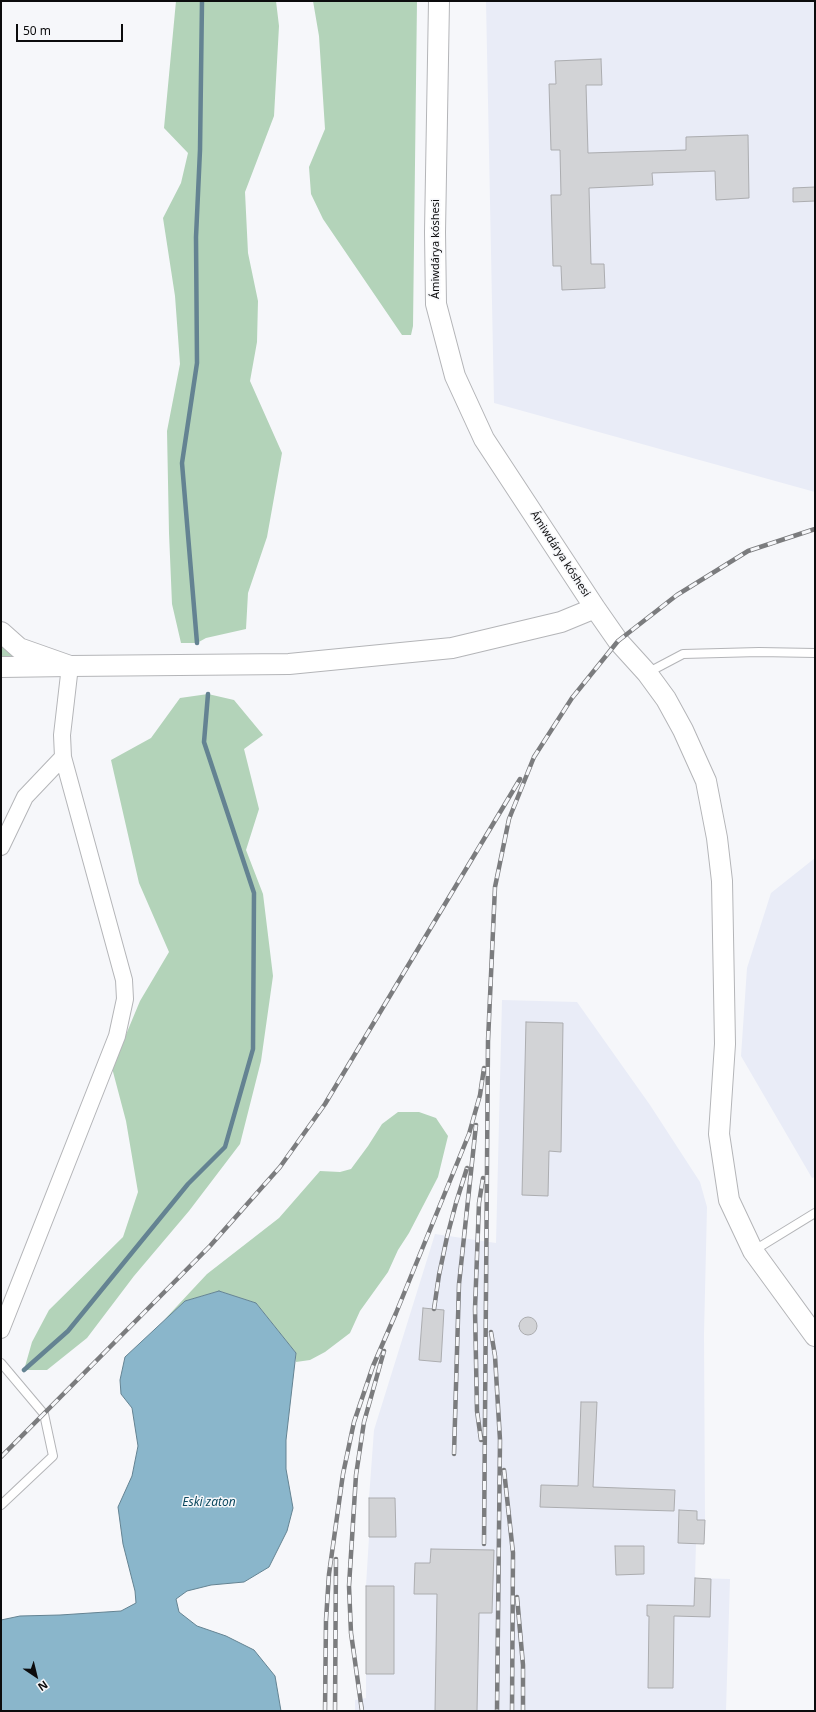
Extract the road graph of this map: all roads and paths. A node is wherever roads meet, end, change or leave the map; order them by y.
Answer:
1 (440, 1) edge
2 (595, 608) junction
3 (1, 632) edge
4 (815, 653) edge
5 (70, 666) junction
6 (1, 667) edge
7 (647, 673) junction
8 (63, 757) junction
9 (1, 847) edge
10 (815, 1213) edge
11 (754, 1251) junction
12 (1, 1330) edge
13 (815, 1336) edge
14 (1, 1363) edge
15 (1, 1505) edge

1 - 2 street, Ámiwdárya kóshesi
2 - 5 street
2 - 7 street, Ámiwdárya kóshesi
3 - 5 street
4 - 7 lane
5 - 6 street
5 - 8 street
7 - 11 street, Ámiwdárya kóshesi
8 - 9 street
8 - 12 street
10 - 11 lane
11 - 13 street, Ámiwdárya kóshesi
14 - 15 lane

